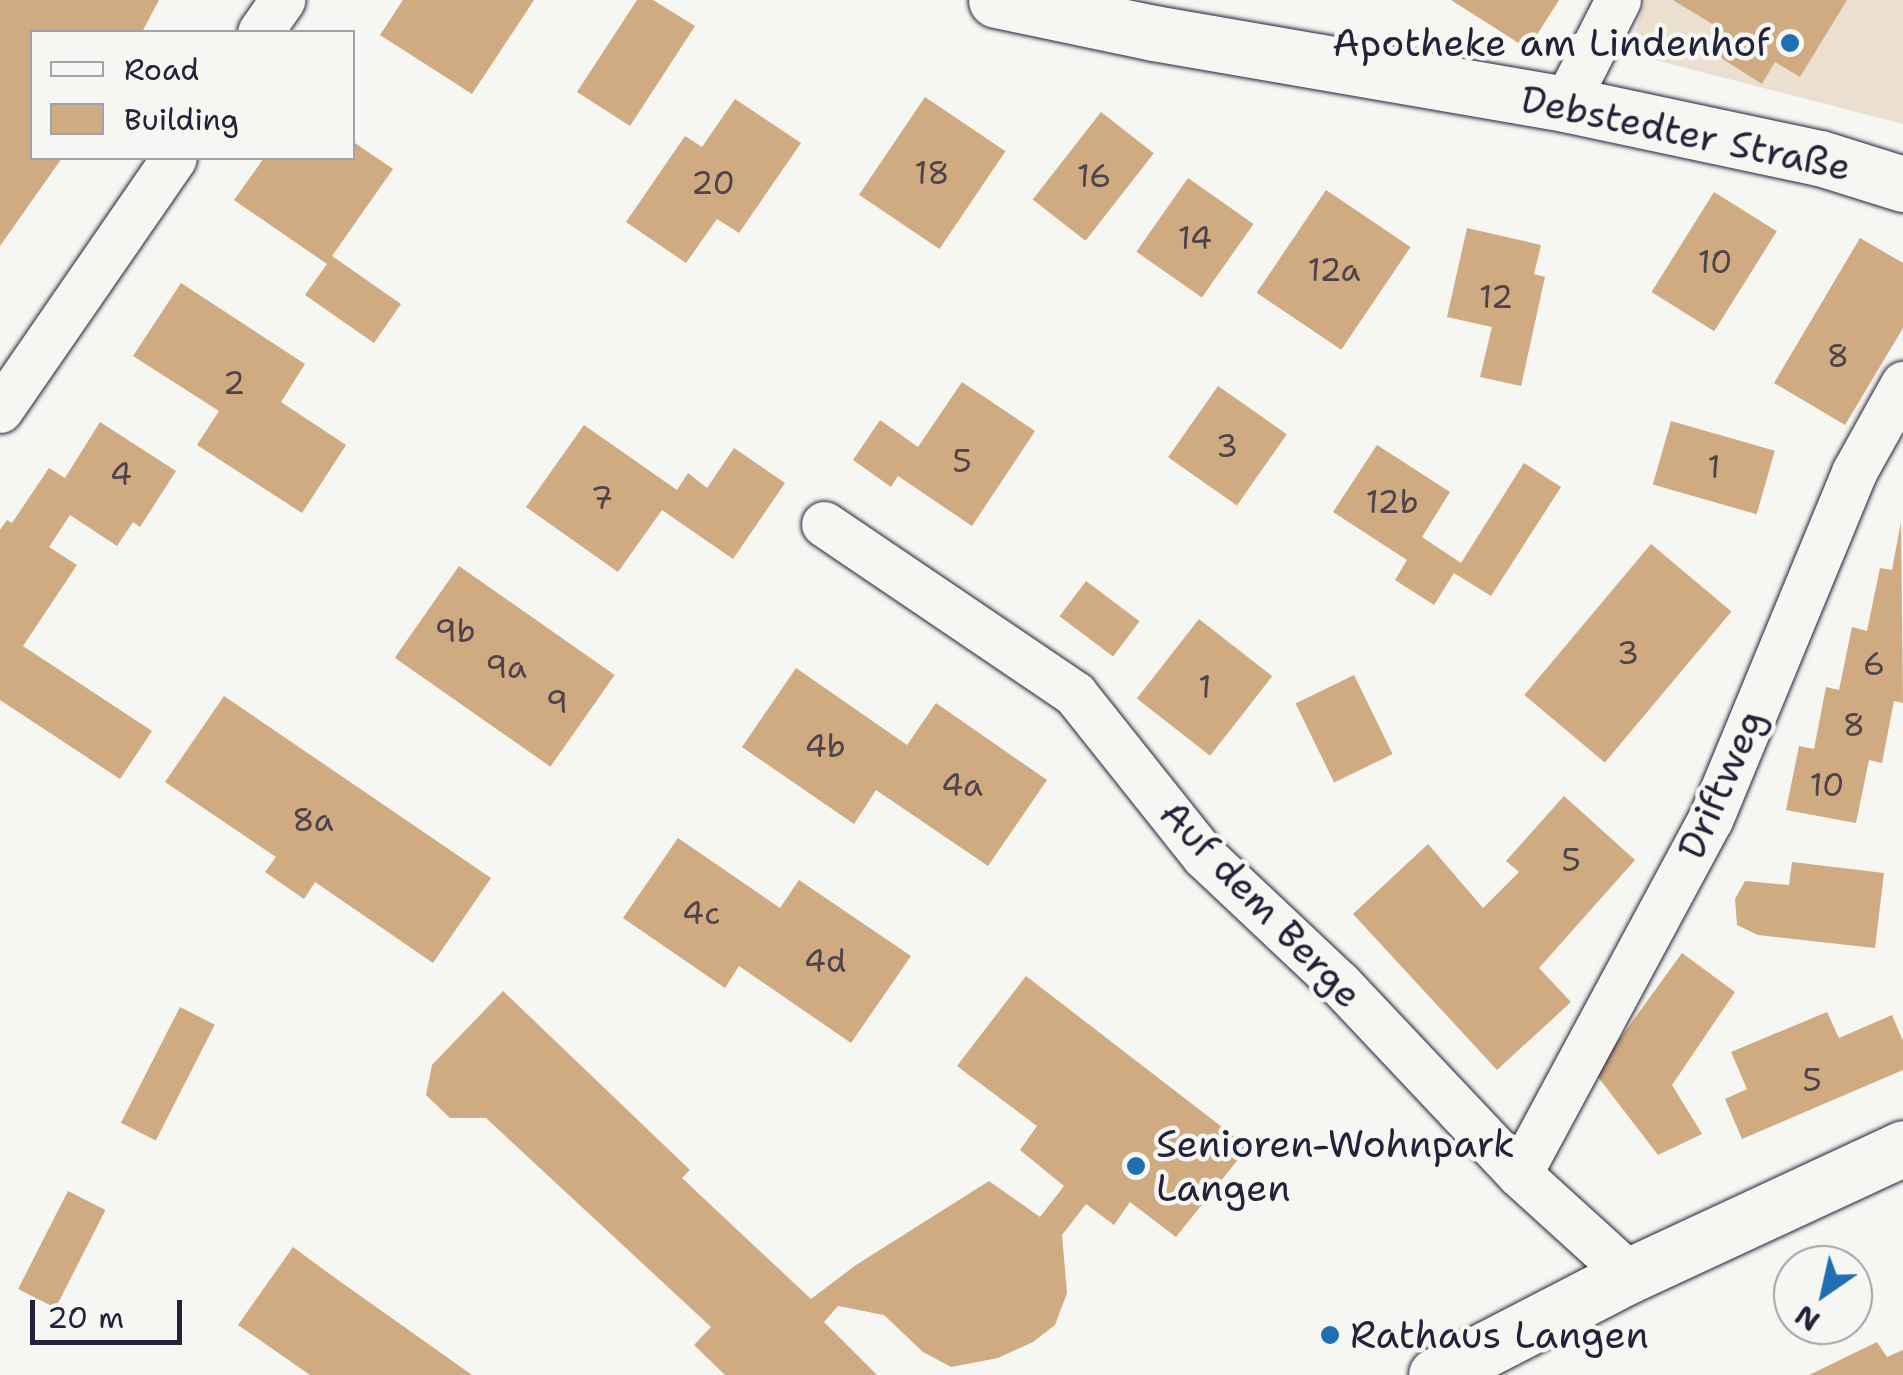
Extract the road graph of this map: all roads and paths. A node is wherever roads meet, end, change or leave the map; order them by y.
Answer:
1 (282, 0) edge
2 (996, 0) edge
3 (1618, 0) edge
4 (261, 30) edge
5 (1565, 104) junction
6 (173, 160) edge
7 (1903, 184) edge
8 (1903, 384) edge
9 (0, 410) edge
10 (824, 524) dead end
11 (1903, 1148) edge
12 (1519, 1174) junction
13 (1630, 1275) junction
14 (1436, 1375) edge

1 - 4 street
2 - 5 main road, Debstedter Straße
3 - 5 street
5 - 7 main road, Debstedter Straße
6 - 9 street
8 - 12 street, Driftweg
10 - 12 street, Auf dem Berge
11 - 13 main road
12 - 13 street, Auf dem Berge
13 - 14 main road

